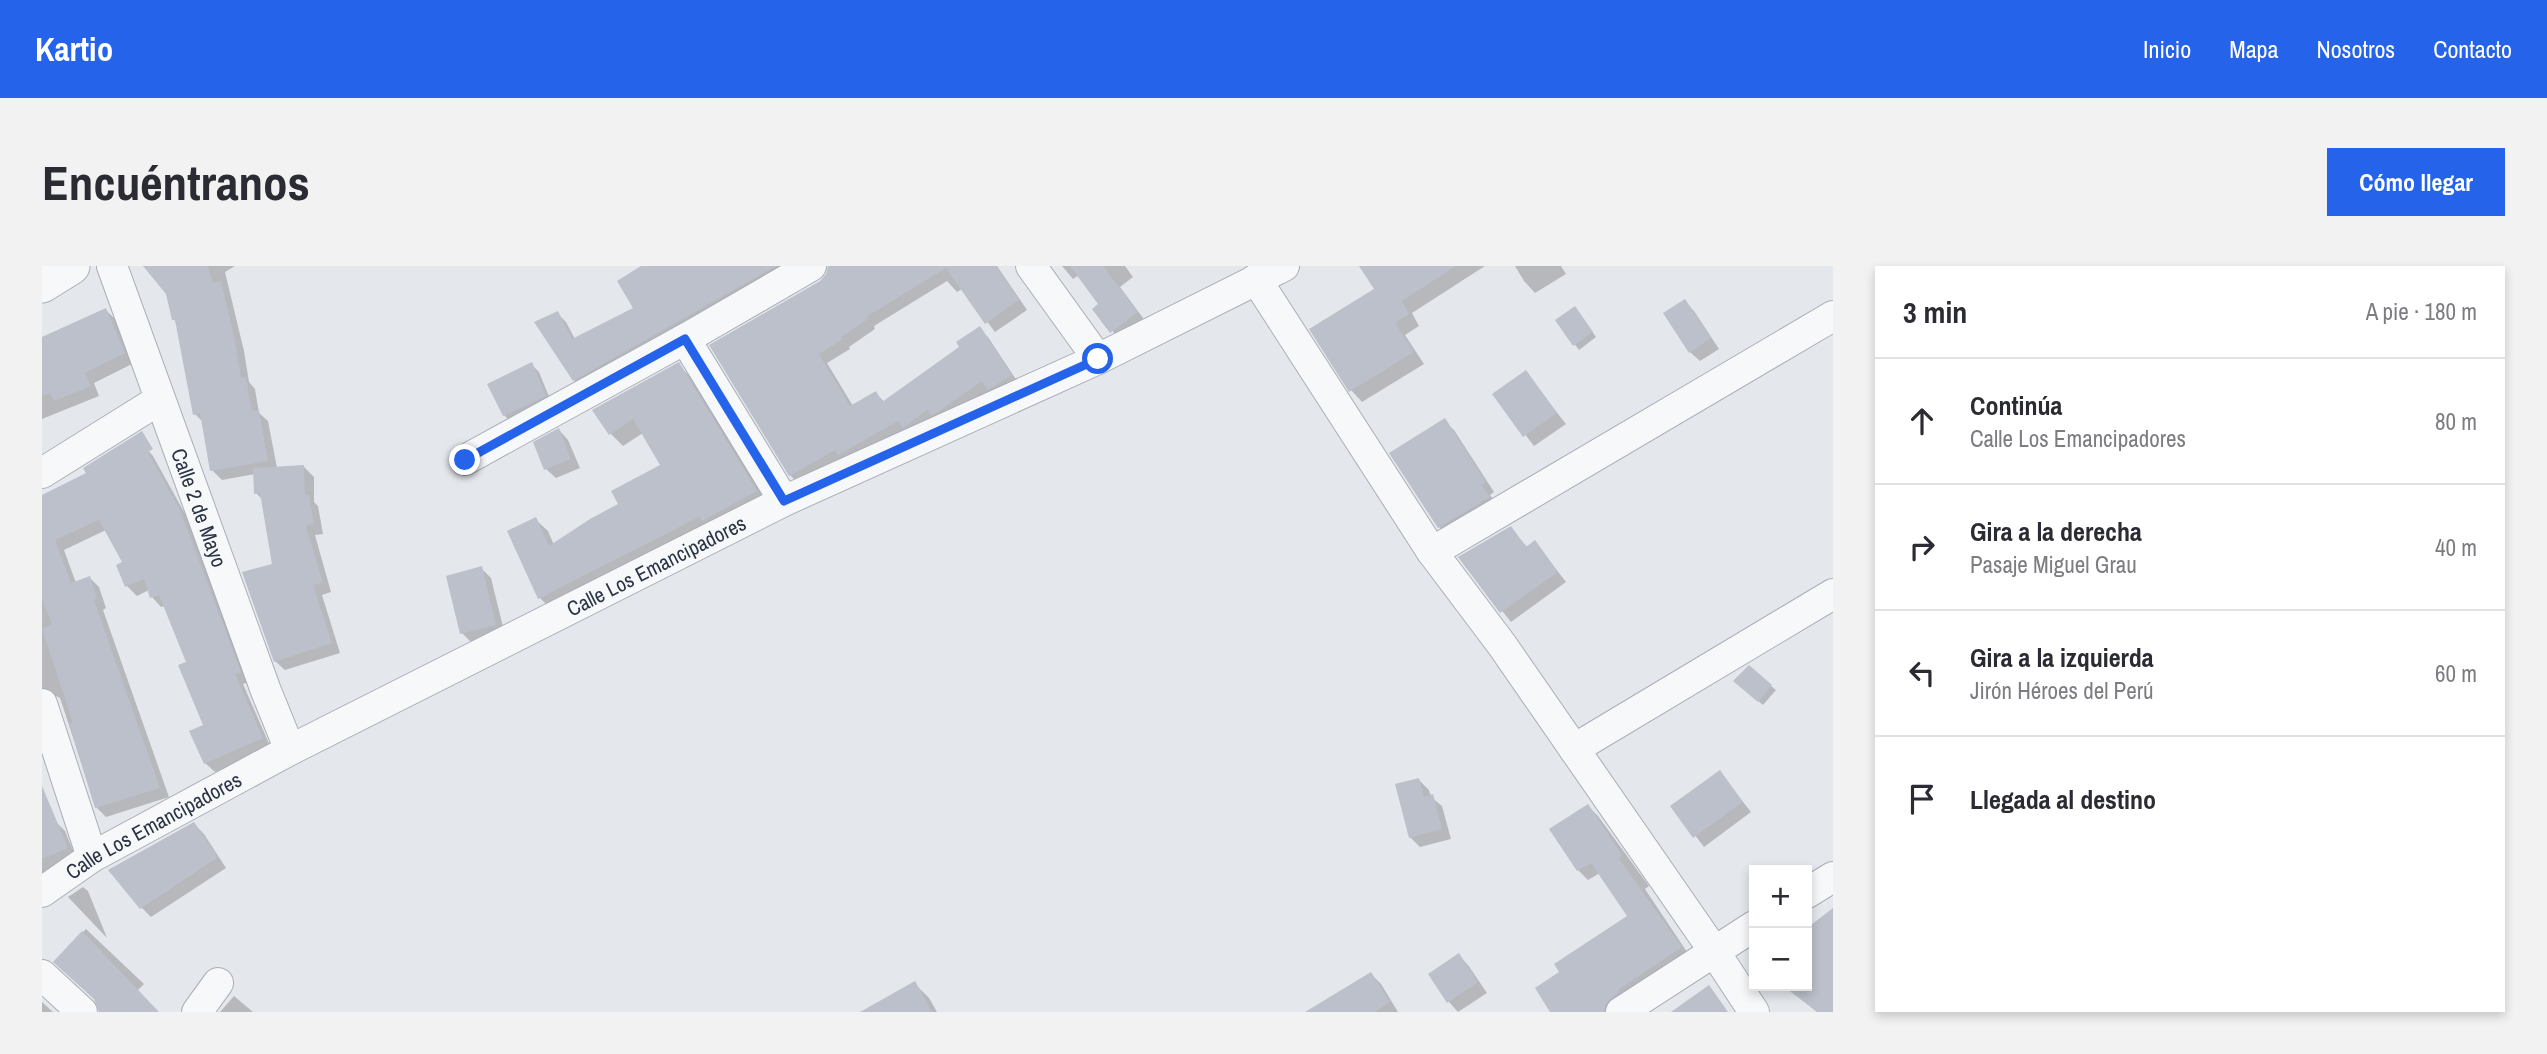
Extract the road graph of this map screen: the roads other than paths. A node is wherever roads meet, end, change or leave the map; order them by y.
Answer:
1 (71, 266) edge
2 (112, 266) edge
3 (811, 266) edge
4 (1031, 266) edge
5 (1284, 266) edge
6 (1256, 279) junction
7 (42, 284) edge
8 (1833, 316) edge
9 (685, 339) junction
10 (1098, 359) junction
11 (159, 400) junction
12 (465, 460) dead end
13 (42, 473) edge
14 (784, 501) junction
15 (1432, 552) junction
16 (1833, 594) edge
17 (42, 704) edge
18 (290, 750) junction
19 (1574, 750) junction
20 (92, 857) junction
21 (1833, 877) edge
22 (1812, 890) edge
23 (42, 892) edge
24 (1751, 928) edge
25 (1714, 951) junction
26 (42, 975) edge
27 (218, 983) dead end
28 (82, 1012) edge
29 (197, 1012) edge
30 (1621, 1012) edge
31 (1754, 1012) edge

1 - 7 street
2 - 11 street, Calle 2 de Mayo
3 - 9 street
4 - 10 street
5 - 6 street, Calle Los Emancipadores
6 - 10 street, Calle Los Emancipadores
6 - 15 street
8 - 15 street
9 - 12 street
9 - 14 street
10 - 14 street, Calle Los Emancipadores
11 - 13 street
11 - 18 street, Calle 2 de Mayo
14 - 18 street, Calle Los Emancipadores
15 - 19 street
16 - 19 street
17 - 20 street
18 - 20 street, Calle Los Emancipadores
19 - 25 street
20 - 23 street, Calle Los Emancipadores
21 - 22 street
24 - 25 street
25 - 30 street
25 - 31 street
26 - 28 street
27 - 29 street

